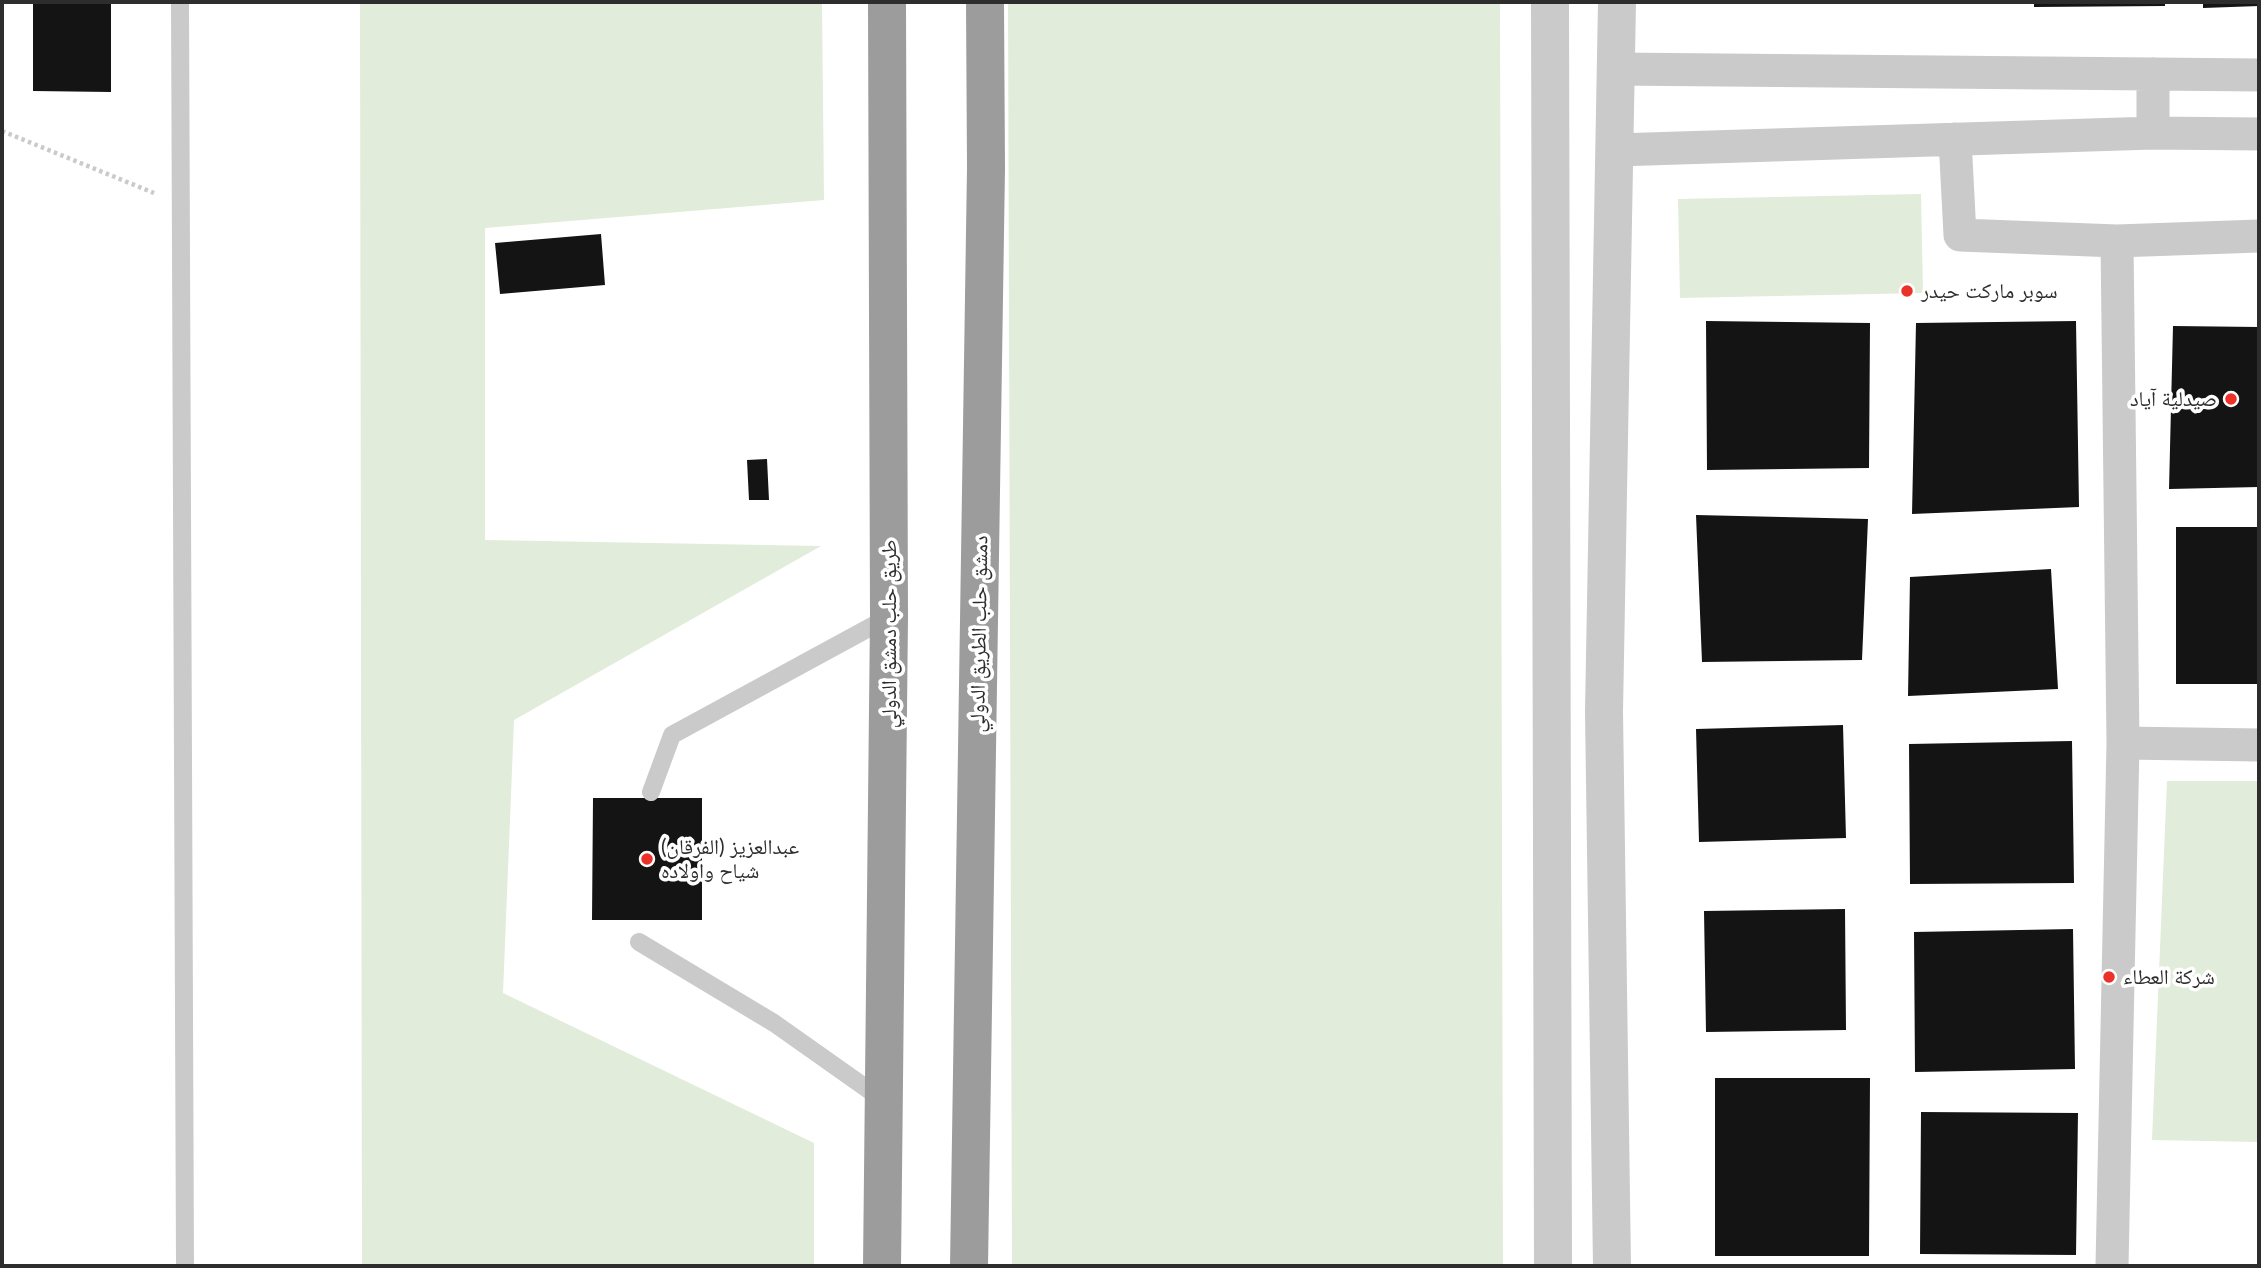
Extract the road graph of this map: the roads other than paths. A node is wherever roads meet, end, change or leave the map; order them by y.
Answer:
1 (180, 2) edge
2 (887, 2) edge
3 (985, 2) edge
4 (1550, 2) edge
5 (1616, 2) edge
6 (1616, 69) junction
7 (2153, 74) junction
8 (2259, 75) edge
9 (2153, 133) junction
10 (2259, 134) edge
11 (1955, 139) junction
12 (1616, 150) junction
13 (2259, 236) edge
14 (2117, 241) junction
15 (889, 617) junction
16 (2123, 743) junction
17 (2259, 745) edge
18 (651, 792) dead end
19 (639, 942) dead end
20 (885, 1101) junction
21 (185, 1266) edge
22 (882, 1266) edge
23 (970, 1266) edge
24 (1553, 1266) edge
25 (1612, 1266) edge
26 (2112, 1266) edge

1 - 21 lane
2 - 15 highway, طريق حلب دمشق الدولي
3 - 23 highway, دمشق حلب الطريق الدولي
4 - 24 street
5 - 6 street
6 - 7 street
6 - 12 street
7 - 8 street
7 - 9 street
9 - 10 street
9 - 11 street
11 - 12 street
11 - 14 street
12 - 25 street
13 - 14 street
14 - 16 street
15 - 18 lane
15 - 20 highway, طريق حلب دمشق الدولي
16 - 17 street
16 - 26 street
19 - 20 lane
20 - 22 highway, طريق حلب دمشق الدولي

